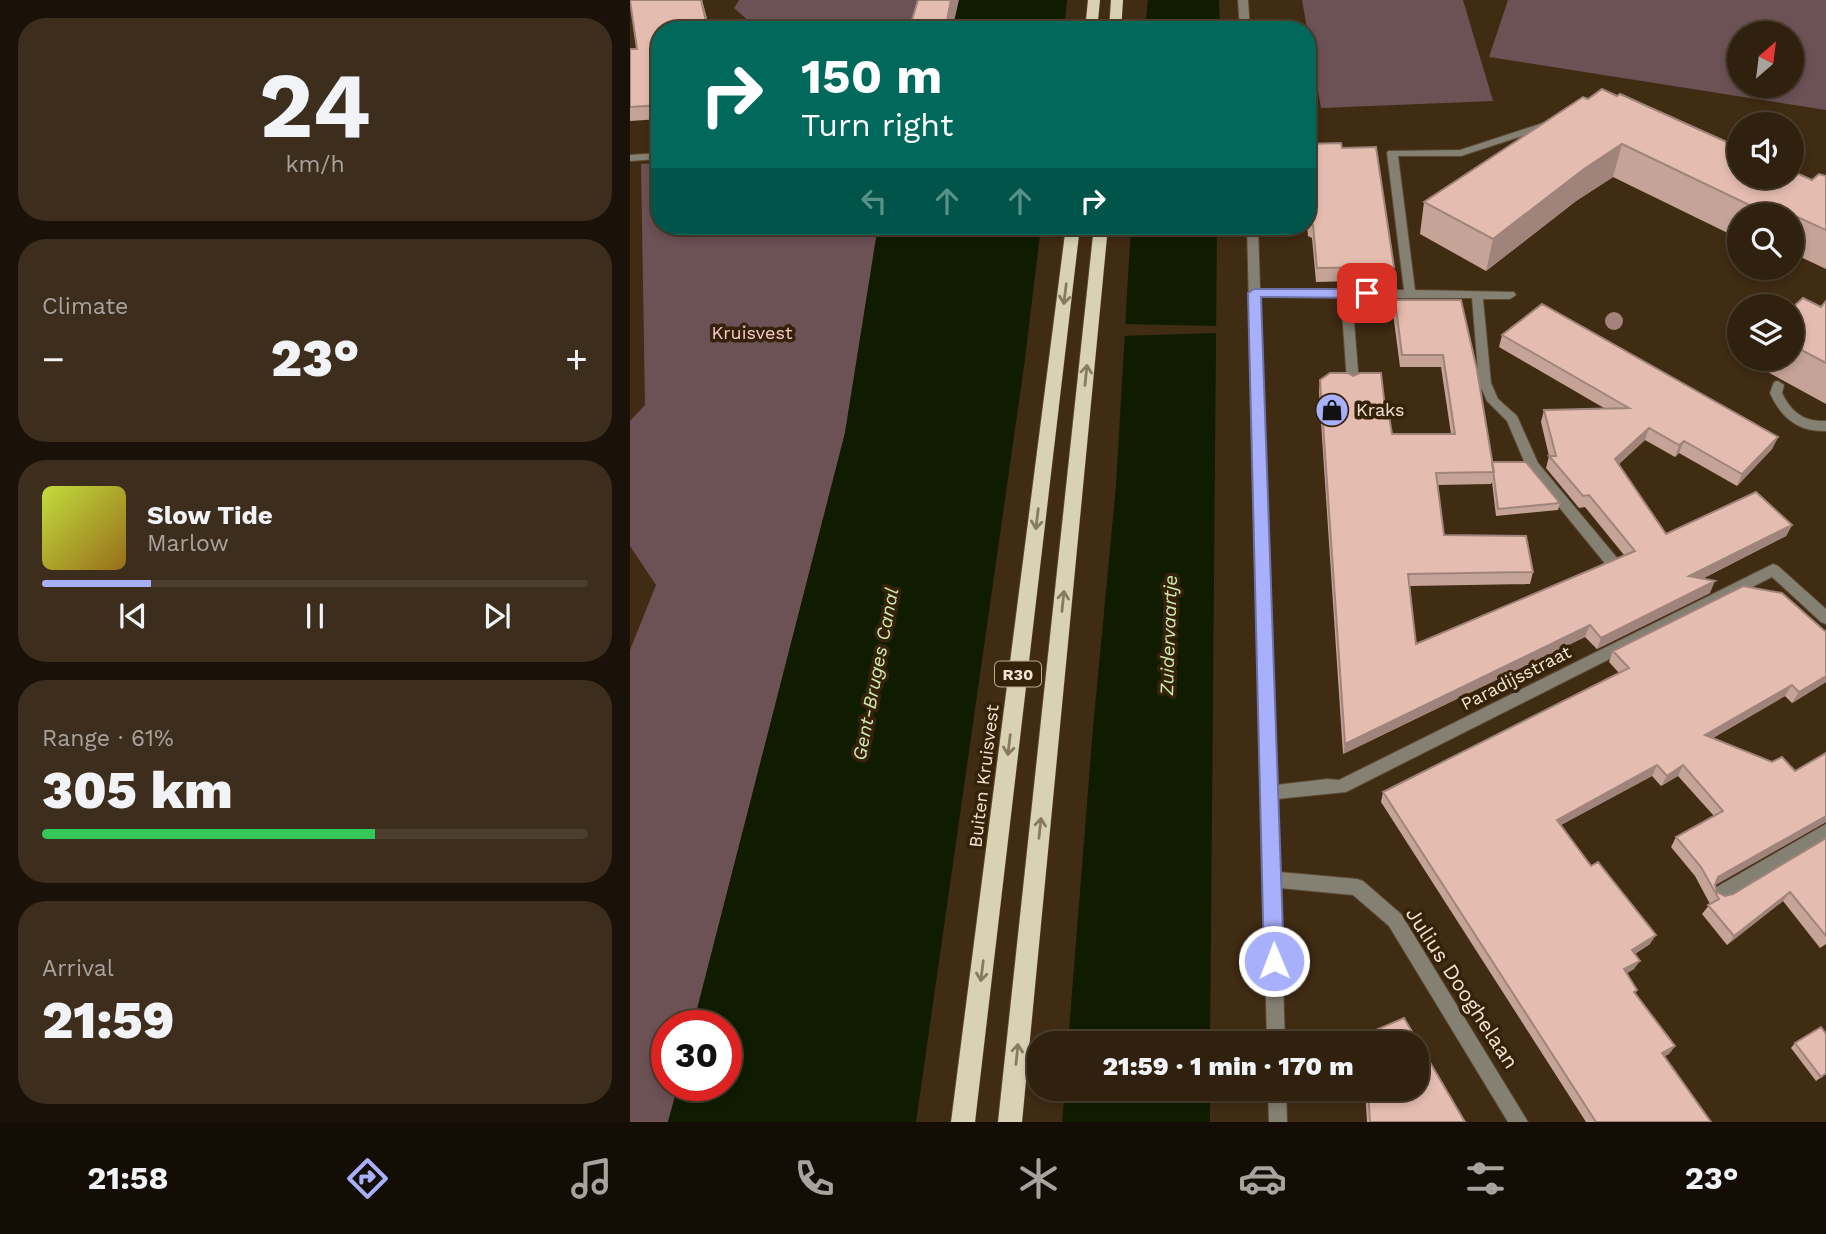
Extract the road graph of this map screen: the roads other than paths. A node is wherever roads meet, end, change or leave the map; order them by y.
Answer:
1 (1094, 0) edge
2 (1117, 0) edge
3 (1244, 0) edge
4 (1092, 21) edge
5 (1116, 21) edge
6 (1245, 21) edge
7 (1557, 121) edge
8 (651, 157) edge
9 (630, 158) edge
10 (1072, 235) edge
11 (1100, 235) edge
12 (1252, 235) edge
13 (1254, 293) junction
14 (1346, 293) junction
15 (1410, 294) junction
16 (1477, 294) junction
17 (1510, 295) dead end
18 (1353, 382) edge
19 (1778, 385) dead end
20 (1826, 426) edge
21 (1614, 562) edge
22 (1826, 618) edge
23 (1269, 793) junction
24 (1826, 831) edge
25 (1272, 879) junction
26 (1719, 895) edge
27 (1276, 1031) edge
28 (1277, 1101) edge
29 (963, 1122) edge
30 (1010, 1122) edge
31 (1278, 1122) edge
32 (1520, 1122) edge

1 - 4 main road
2 - 5 main road
3 - 6 street
7 - 15 street
8 - 9 street
10 -> 29 main road, Buiten Kruisvest / R30
30 -> 11 main road, R30
12 - 13 street
13 - 14 street
13 - 23 street
14 - 15 street
14 - 18 street
15 - 16 street
16 - 17 street
16 - 21 street
19 - 20 street
22 - 23 street, Paradijsstraat
23 - 25 street
24 - 26 street
25 - 27 street
25 - 32 street, Julius Dooghelaan
28 - 31 street

